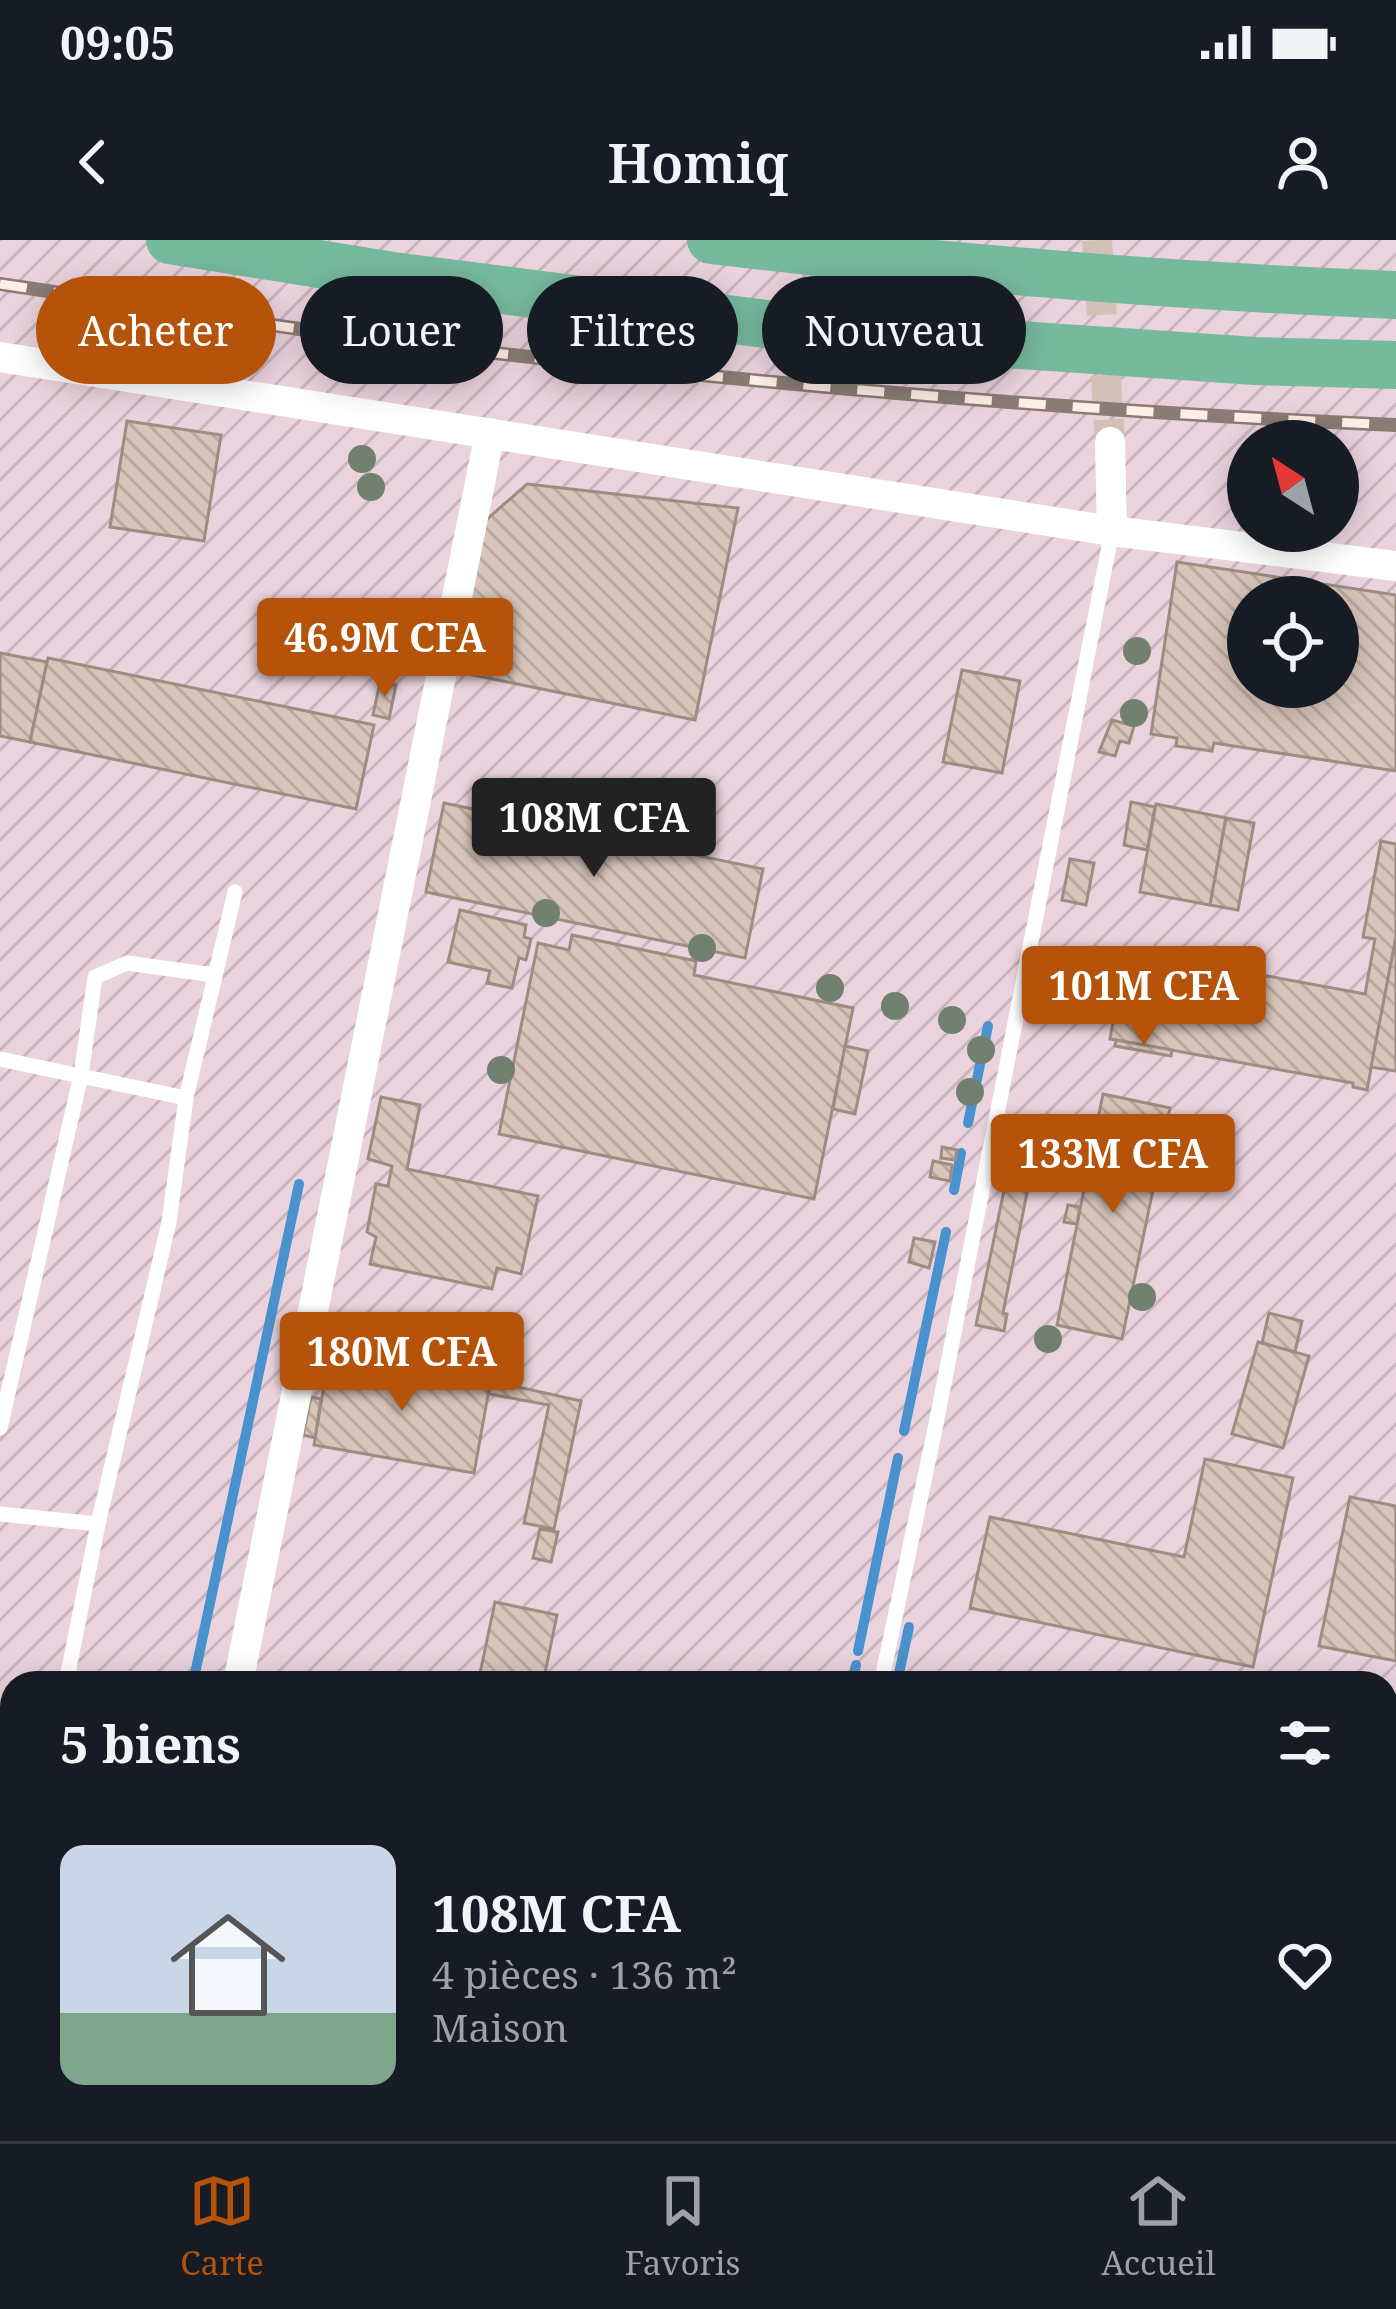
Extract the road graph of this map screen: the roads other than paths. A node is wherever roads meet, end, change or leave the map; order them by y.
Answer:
1 (170, 240) edge
2 (711, 240) edge
3 (1396, 295) edge
4 (0, 357) edge
5 (1396, 365) edge
6 (490, 433) junction
7 (1110, 442) tunnel mouth
8 (1112, 531) junction
9 (1396, 566) edge
10 (235, 892) dead end
11 (214, 975) junction
12 (0, 1059) edge
13 (81, 1075) junction
14 (186, 1098) junction
15 (0, 1428) edge
16 (0, 1514) edge
17 (98, 1524) junction
18 (68, 1671) edge
19 (240, 1671) edge
20 (884, 1671) edge

1 - 5 highway
2 - 3 highway
4 - 6 street
6 - 8 street
6 - 19 street
7 - 8 street
8 - 9 street
8 - 20 lane
10 - 11 lane
11 - 13 lane
11 - 14 lane
12 - 13 lane
13 - 14 lane
13 - 15 lane
14 - 17 lane
16 - 17 lane
17 - 18 lane

